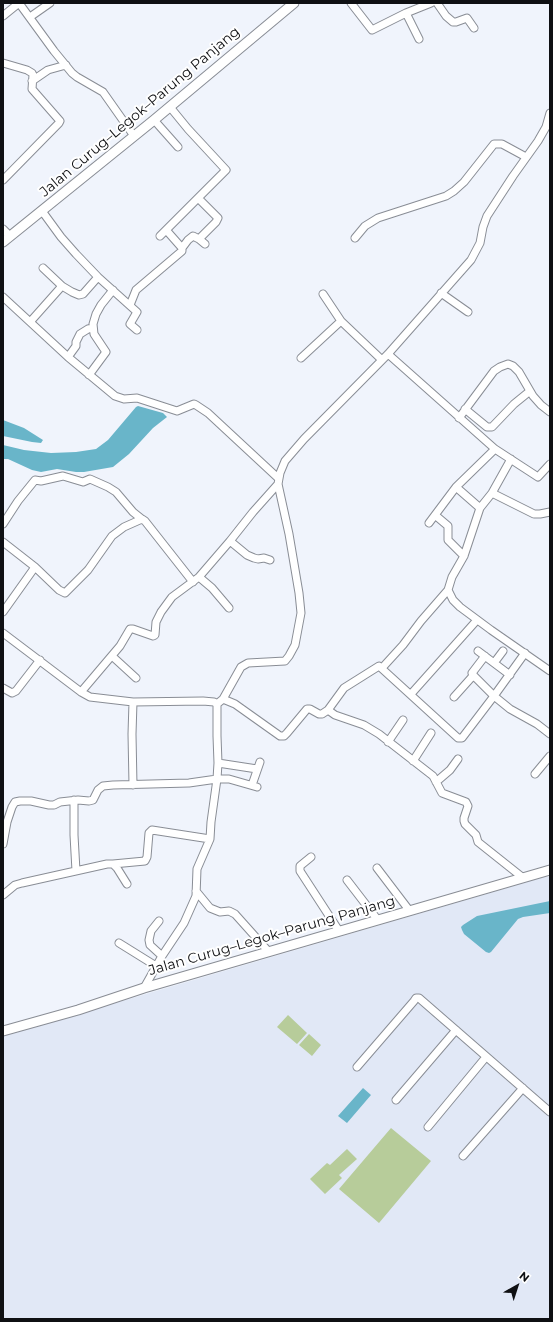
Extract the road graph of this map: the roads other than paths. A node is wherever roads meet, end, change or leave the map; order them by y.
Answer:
1 (19, 3) edge
2 (50, 3) edge
3 (294, 3) edge
4 (351, 3) edge
5 (431, 3) edge
6 (437, 3) edge
7 (406, 13) junction
8 (3, 16) edge
9 (30, 17) junction
10 (474, 28) dead end
11 (419, 39) dead end
12 (3, 63) edge
13 (66, 65) junction
14 (32, 81) junction
15 (170, 107) junction
16 (550, 113) edge
17 (154, 120) junction
18 (134, 136) junction
19 (178, 147) dead end
20 (526, 157) junction
21 (3, 180) edge
22 (198, 198) junction
23 (42, 211) junction
24 (3, 229) edge
25 (167, 230) junction
26 (160, 236) dead end
27 (355, 238) dead end
28 (7, 239) edge
29 (200, 239) junction
30 (205, 244) dead end
31 (182, 248) junction
32 (43, 268) dead end
33 (98, 277) junction
34 (62, 286) junction
35 (113, 290) junction
36 (441, 293) junction
37 (323, 294) dead end
38 (3, 297) edge
39 (130, 305) junction
40 (468, 312) dead end
41 (30, 322) junction
42 (341, 322) junction
43 (93, 328) junction
44 (137, 330) dead end
45 (388, 354) junction
46 (68, 357) junction
47 (301, 358) dead end
48 (382, 360) junction
49 (89, 374) junction
50 (530, 392) junction
51 (465, 409) junction
52 (550, 412) edge
53 (459, 418) junction
54 (495, 448) junction
55 (511, 458) junction
56 (550, 464) edge
57 (278, 481) junction
58 (456, 487) junction
59 (492, 493) junction
60 (480, 508) junction
61 (550, 512) edge
62 (435, 515) junction
63 (143, 520) junction
64 (429, 523) dead end
65 (3, 524) edge
66 (230, 541) junction
67 (3, 542) edge
68 (464, 556) junction
69 (270, 560) dead end
70 (35, 567) junction
71 (196, 579) junction
72 (448, 590) junction
73 (230, 608) dead end
74 (3, 612) edge
75 (477, 620) junction
76 (3, 633) edge
77 (478, 651) dead end
78 (503, 651) dead end
79 (525, 653) junction
80 (112, 656) junction
81 (485, 656) junction
82 (40, 660) junction
83 (494, 663) junction
84 (382, 668) junction
85 (550, 670) edge
86 (510, 675) junction
87 (474, 676) junction
88 (136, 678) dead end
89 (3, 688) edge
90 (81, 692) junction
91 (411, 694) junction
92 (494, 696) junction
93 (454, 698) dead end
94 (220, 701) junction
95 (133, 702) junction
96 (328, 710) junction
97 (403, 720) dead end
98 (431, 733) dead end
99 (550, 734) edge
100 (388, 742) junction
101 (550, 756) edge
102 (458, 759) dead end
103 (413, 761) junction
104 (218, 763) junction
105 (535, 774) dead end
106 (217, 779) junction
107 (436, 782) junction
108 (133, 785) junction
109 (74, 800) junction
110 (210, 839) junction
111 (3, 844) edge
112 (311, 857) dead end
113 (113, 864) junction
114 (377, 868) dead end
115 (550, 870) edge
116 (76, 871) junction
117 (522, 877) junction
118 (347, 880) dead end
119 (127, 884) dead end
120 (196, 890) junction
121 (3, 894) edge
122 (409, 910) junction
123 (378, 919) junction
124 (158, 921) dead end
125 (339, 931) junction
126 (119, 943) dead end
127 (269, 952) junction
128 (162, 956) junction
129 (156, 966) junction
130 (144, 988) junction
131 (456, 1030) junction
132 (3, 1031) edge
133 (486, 1057) junction
134 (357, 1067) dead end
135 (523, 1088) junction
136 (396, 1100) dead end
137 (550, 1112) edge
138 (428, 1127) dead end
139 (463, 1156) dead end

1 - 8 street
1 - 9 street
2 - 9 street
3 - 15 main road, Jalan Curug–Legok–Parung Panjang
4 - 7 street
5 - 7 street
6 - 10 street
7 - 11 street
9 - 13 street
12 - 14 street
13 - 14 street
13 - 18 street
14 - 21 street
15 - 17 main road, Jalan Curug–Legok–Parung Panjang
15 - 22 street
16 - 20 street
17 - 18 main road, Jalan Curug–Legok–Parung Panjang
17 - 19 street
18 - 23 main road, Jalan Curug–Legok–Parung Panjang
20 - 27 street
20 - 36 street
22 - 25 street
22 - 29 street
23 - 28 main road, Jalan Curug–Legok–Parung Panjang
23 - 33 street
24 - 28 street
25 - 26 street
25 - 31 street
29 - 30 street
29 - 31 street
31 - 39 street
32 - 34 street
33 - 34 street
33 - 35 street
34 - 41 street
35 - 39 street
35 - 43 street
36 - 40 street
36 - 45 street
37 - 42 street
38 - 41 street
39 - 44 street
41 - 46 street
42 - 47 street
42 - 48 street
43 - 46 street
43 - 49 street
45 - 48 street
45 - 53 street
46 - 49 street
48 - 57 street
49 - 57 street
50 - 51 street
50 - 51 street
50 - 52 street
51 - 53 street
53 - 54 street
54 - 55 street
54 - 58 street
55 - 56 street
55 - 59 street
57 - 66 street
57 - 94 street
58 - 60 street
58 - 62 street
59 - 60 street
59 - 61 street
60 - 68 street
62 - 64 street
62 - 68 street
63 - 65 street
63 - 70 street
63 - 71 street
66 - 69 street
66 - 71 street
67 - 70 street
68 - 72 street
70 - 74 street
71 - 73 street
71 - 80 street
72 - 75 street
72 - 84 street
75 - 79 street
75 - 91 street
76 - 82 street
77 - 81 street
78 - 83 street
79 - 85 street
79 - 86 street
80 - 88 street
80 - 90 street
81 - 83 street
81 - 87 street
82 - 89 street
82 - 90 street
83 - 86 street
84 - 91 street
84 - 96 street
86 - 92 street
87 - 92 street
87 - 93 street
90 - 95 street
91 - 92 street
92 - 99 street
94 - 95 street
94 - 96 street
94 - 104 street
95 - 108 street
96 - 100 street
97 - 100 street
98 - 103 street
100 - 103 street
101 - 105 street
102 - 107 street
103 - 107 street
104 - 106 street
104 - 106 street
106 - 108 street
106 - 110 street
107 - 117 street
108 - 109 street
109 - 111 street
109 - 116 street
110 - 113 street
110 - 120 street
112 - 125 street
113 - 116 street
113 - 119 street
114 - 122 street
115 - 117 main road, Jalan Curug–Legok–Parung Panjang
116 - 121 street
117 - 122 main road, Jalan Curug–Legok–Parung Panjang
118 - 123 street
120 - 127 street
120 - 128 street
122 - 123 main road, Jalan Curug–Legok–Parung Panjang
123 - 125 main road, Jalan Curug–Legok–Parung Panjang
124 - 128 street
125 - 127 main road, Jalan Curug–Legok–Parung Panjang
126 - 129 street
127 - 130 main road, Jalan Curug–Legok–Parung Panjang
128 - 129 street
129 - 130 street
130 - 132 main road, Jalan Curug–Legok–Parung Panjang
131 - 133 street
131 - 134 street
131 - 136 street
133 - 135 street
133 - 138 street
135 - 137 street
135 - 139 street

